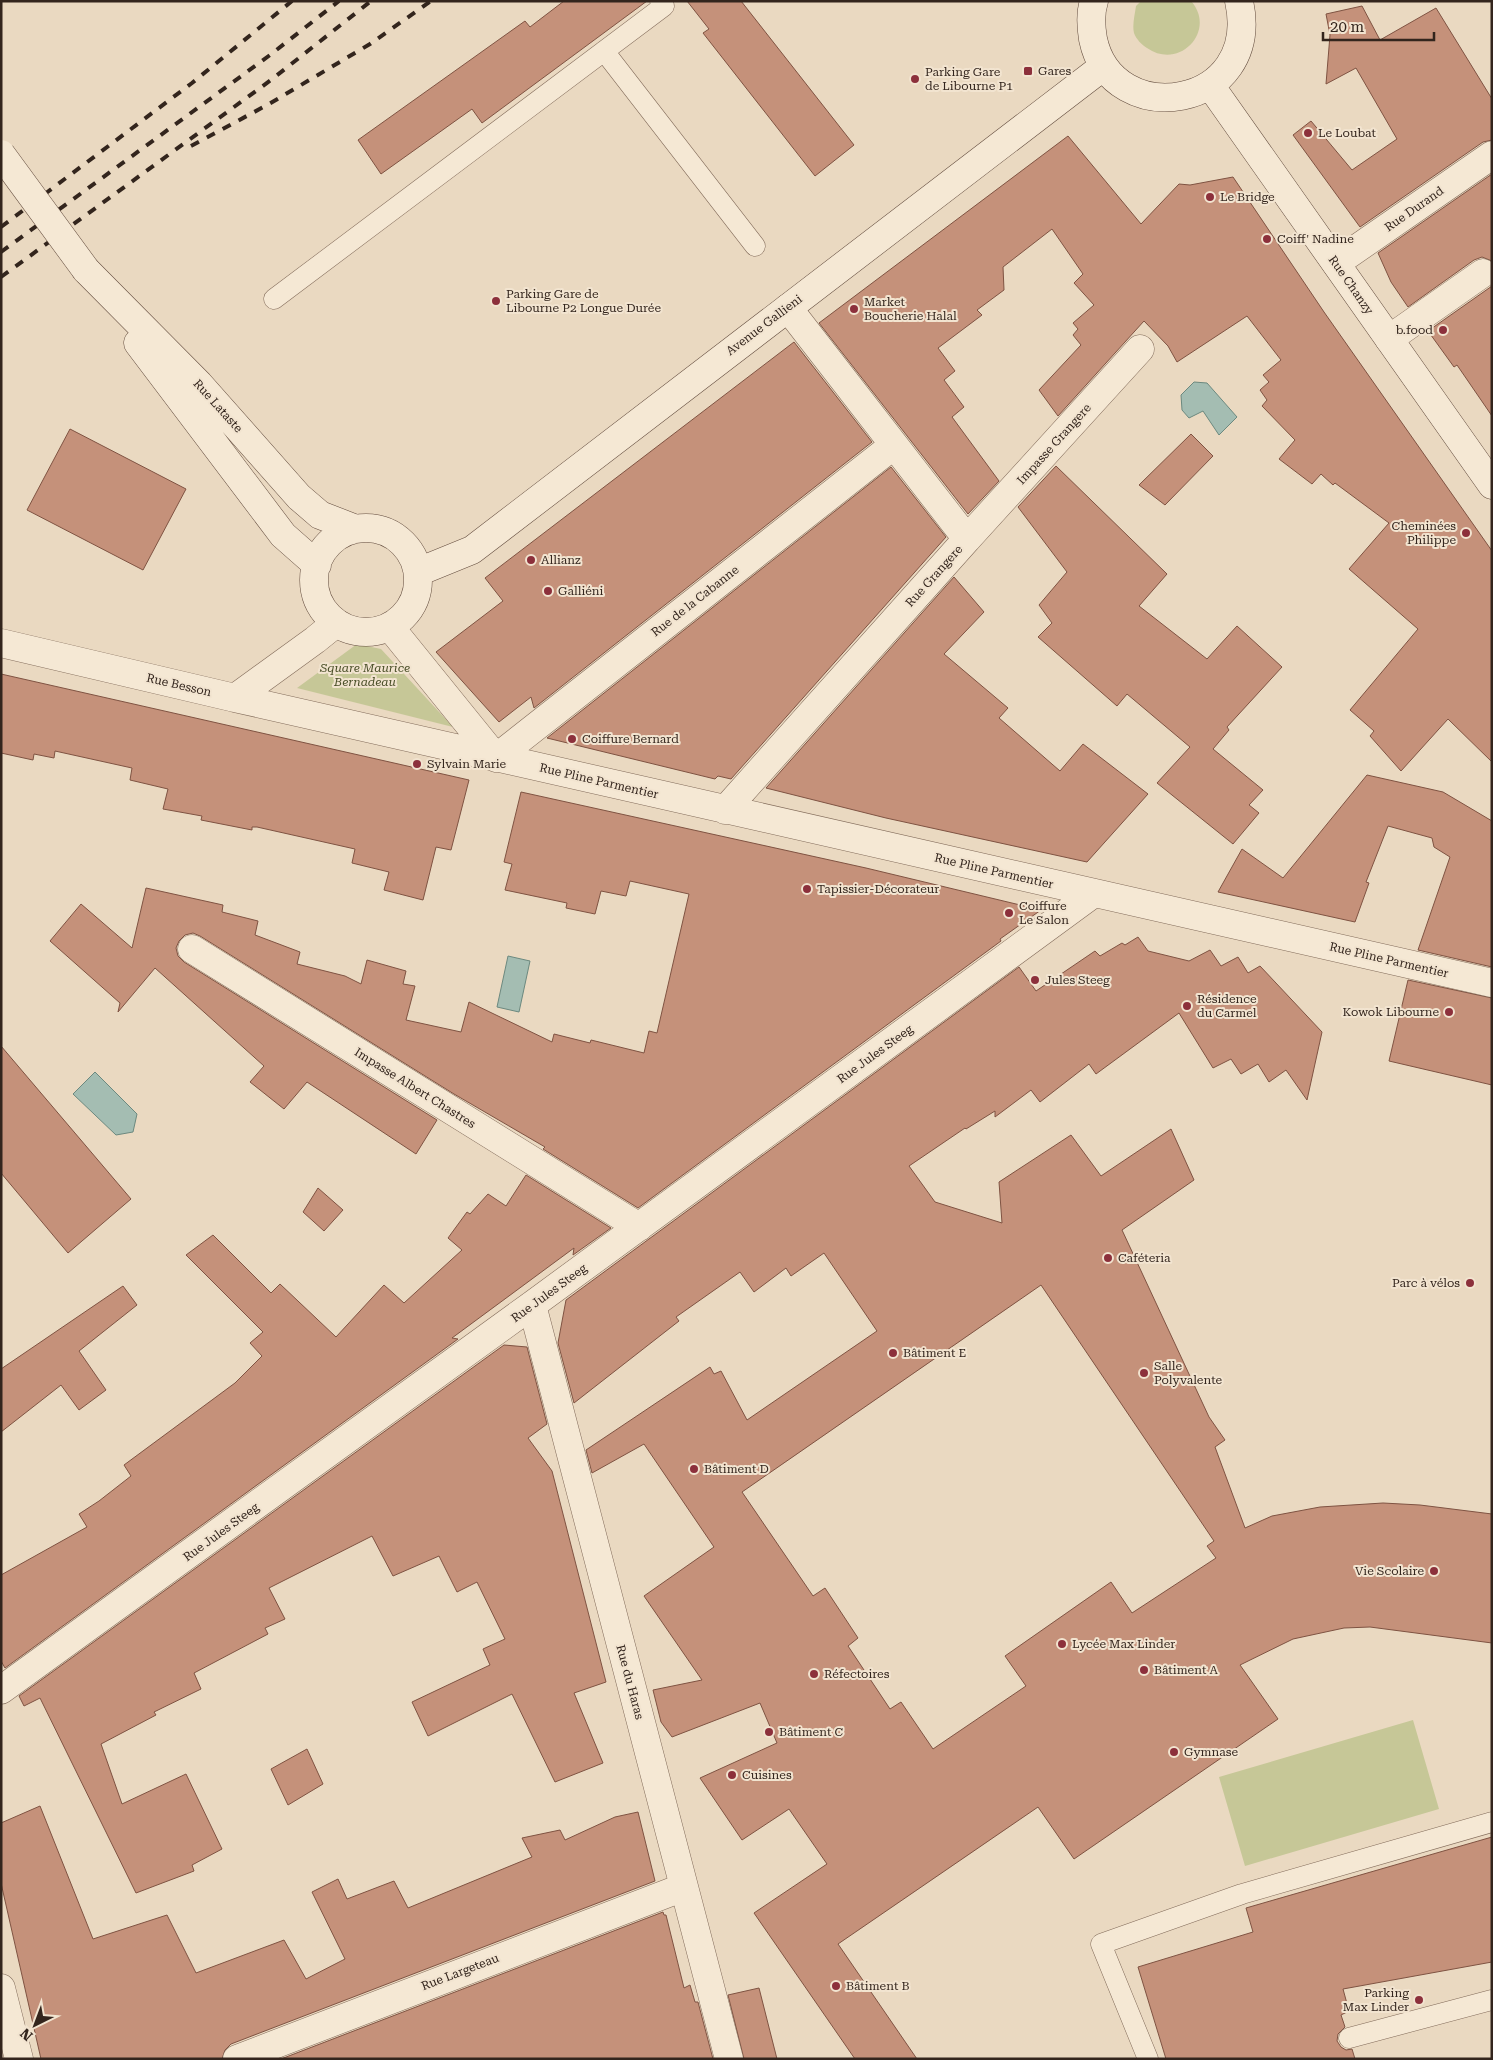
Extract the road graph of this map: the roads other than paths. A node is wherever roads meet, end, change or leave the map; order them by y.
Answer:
1 (660, 1) edge
2 (1094, 1) edge
3 (1240, 1) edge
4 (604, 52) junction
5 (1104, 66) junction
6 (1210, 85) junction
7 (1, 154) edge
8 (1492, 155) edge
9 (754, 246) dead end
10 (1336, 263) junction
11 (86, 270) junction
12 (1483, 273) dead end
13 (274, 299) dead end
14 (788, 308) junction
15 (1389, 339) junction
16 (1140, 349) dead end
17 (894, 445) junction
18 (1492, 485) edge
19 (356, 529) junction
20 (967, 539) junction
21 (317, 565) junction
22 (418, 572) junction
23 (336, 623) junction
24 (390, 627) junction
25 (1, 642) edge
26 (235, 698) junction
27 (496, 758) junction
28 (726, 810) junction
29 (1094, 893) junction
30 (192, 949) dead end
31 (1492, 983) edge
32 (639, 1227) junction
33 (532, 1305) junction
34 (1, 1690) edge
35 (1492, 1822) edge
36 (684, 1887) junction
37 (1, 1988) edge
38 (1492, 2000) edge
39 (1349, 2038) dead end
40 (265, 2053) edge
41 (18, 2059) edge
42 (237, 2059) edge
43 (729, 2059) edge
44 (1148, 2059) edge

1 - 4 lane
2 - 5 street
3 - 6 street
4 - 9 lane
4 - 13 lane
5 - 6 street
5 - 14 street, Avenue Gallieni
6 - 10 street, Rue Chanzy
7 - 11 street, Rue Lataste, bridge
8 - 10 street, Rue Durand
10 - 15 street, Rue Chanzy
11 - 19 street, Rue Lataste
11 - 21 street, Rue Lataste
12 - 15 street
14 - 17 street, Rue Grangere
14 - 22 street, Avenue Gallieni
15 - 18 street, Rue Chanzy
16 - 20 street, Impasse Grangere
17 - 20 street, Rue Grangere
17 - 27 street, Rue de la Cabanne
19 - 21 street
19 - 22 street
20 - 28 street, Rue Grangere
21 - 23 street
22 - 24 street
23 - 24 street
23 - 26 street
24 - 27 street
25 - 26 street, Rue Besson
26 - 27 street, Rue Pline Parmentier
27 - 28 street, Rue Pline Parmentier
28 - 29 street, Rue Pline Parmentier
29 - 31 street, Rue Pline Parmentier
29 - 32 street, Rue Jules Steeg
30 - 32 street, Impasse Albert Chastres
32 - 33 street, Rue Jules Steeg
33 - 34 street, Rue Jules Steeg
33 - 36 street, Rue du Haras
35 - 44 lane
36 - 40 street, Rue Largeteau
36 - 43 street, Rue du Haras
37 - 41 street
38 - 39 lane
40 - 42 street, Rue Largeteau

